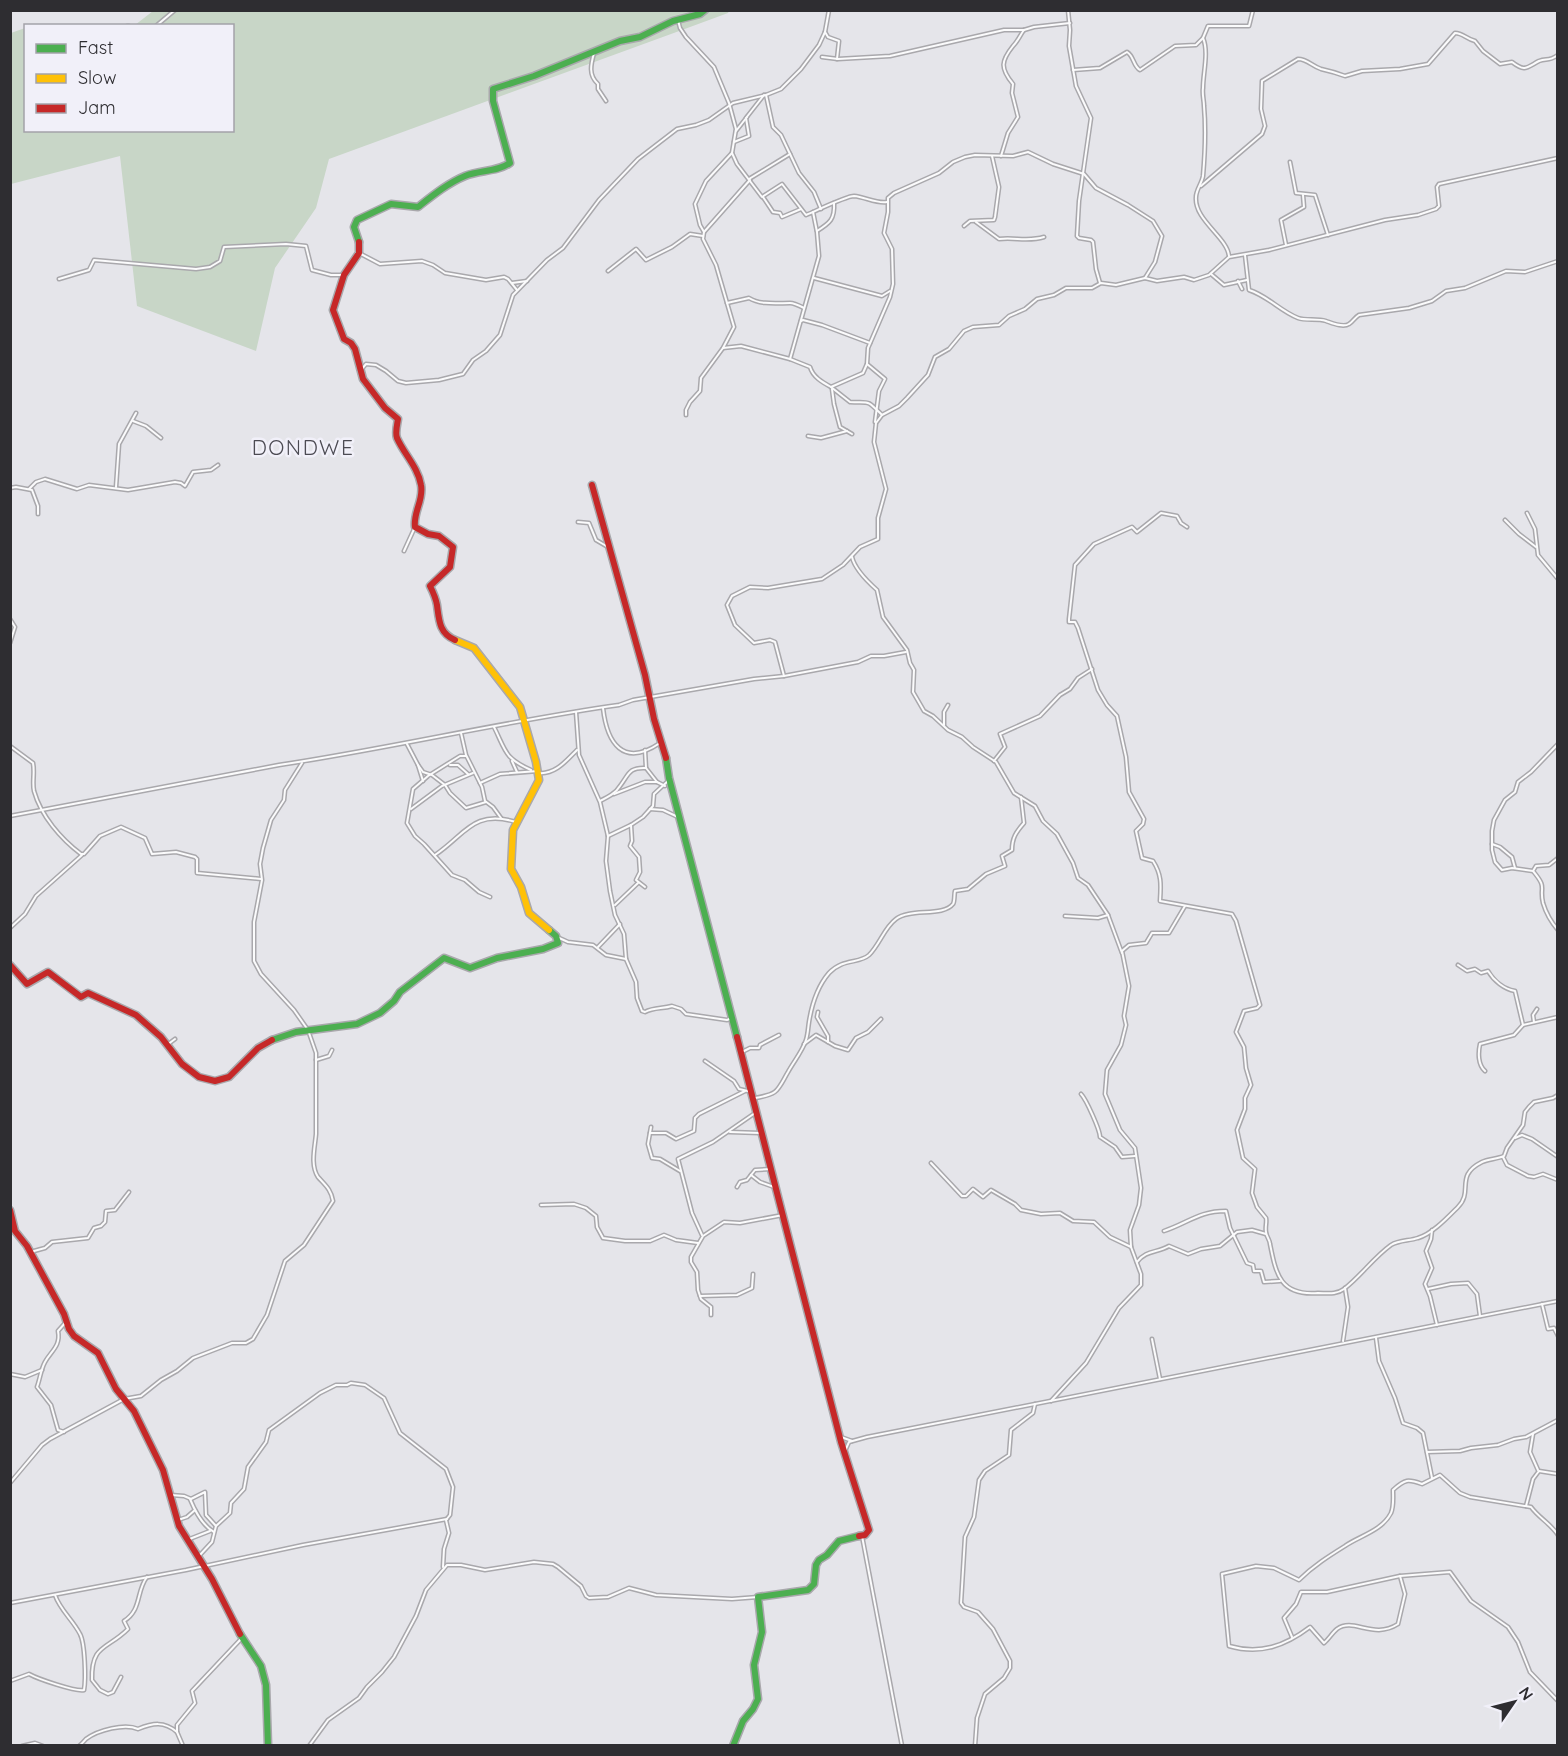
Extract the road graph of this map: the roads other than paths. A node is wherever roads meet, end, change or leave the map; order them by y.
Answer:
1 (175, 10) edge
2 (705, 10) edge
3 (829, 10) edge
4 (1068, 10) edge
5 (1252, 10) edge
6 (678, 20) junction
7 (1070, 23) junction
8 (158, 24) edge
9 (1024, 30) junction
10 (825, 32) junction
11 (1203, 38) junction
12 (594, 53) junction
13 (1557, 55) edge
14 (822, 57) dead end
15 (837, 59) junction
16 (1073, 70) junction
17 (765, 95) junction
18 (606, 101) dead end
19 (729, 105) junction
20 (747, 117) junction
21 (736, 131) junction
22 (734, 142) junction
23 (732, 153) junction
24 (790, 154) junction
25 (992, 156) junction
26 (1001, 156) junction
27 (1557, 158) edge
28 (1290, 162) dead end
29 (1083, 174) junction
30 (750, 179) junction
31 (1201, 186) junction
32 (1302, 194) junction
33 (763, 197) junction
34 (887, 202) junction
35 (834, 203) junction
36 (801, 209) junction
37 (821, 209) junction
38 (813, 212) junction
39 (974, 221) junction
40 (964, 226) dead end
41 (817, 231) junction
42 (704, 232) junction
43 (1328, 235) junction
44 (703, 236) junction
45 (1044, 237) dead end
46 (1286, 245) junction
47 (359, 253) junction
48 (1245, 255) junction
49 (1229, 257) junction
50 (1557, 261) edge
51 (608, 271) dead end
52 (1211, 274) junction
53 (344, 275) junction
54 (814, 278) junction
55 (1144, 278) junction
56 (59, 279) dead end
57 (1248, 280) junction
58 (528, 281) junction
59 (1238, 281) junction
60 (1100, 283) junction
61 (512, 284) junction
62 (1242, 289) dead end
63 (518, 290) junction
64 (890, 291) junction
65 (727, 303) junction
66 (804, 308) junction
67 (802, 320) junction
68 (870, 344) junction
69 (723, 348) junction
70 (790, 359) junction
71 (867, 364) junction
72 (361, 370) junction
73 (832, 388) junction
74 (877, 410) junction
75 (136, 413) dead end
76 (686, 415) dead end
77 (882, 415) junction
78 (133, 421) junction
79 (876, 423) junction
80 (847, 431) junction
81 (852, 434) dead end
82 (808, 436) dead end
83 (162, 438) dead end
84 (218, 465) dead end
85 (592, 485) dead end
86 (116, 487) junction
87 (10, 488) edge
88 (29, 489) junction
89 (1527, 513) dead end
90 (38, 514) dead end
91 (1505, 520) dead end
92 (578, 522) dead end
93 (416, 527) junction
94 (1187, 527) dead end
95 (1536, 547) junction
96 (610, 549) junction
97 (404, 551) dead end
98 (852, 557) junction
99 (1557, 579) edge
100 (10, 619) edge
101 (10, 643) edge
102 (906, 652) junction
103 (1092, 669) junction
104 (784, 676) junction
105 (650, 698) junction
106 (948, 705) dead end
107 (603, 708) junction
108 (576, 712) junction
109 (523, 720) junction
110 (494, 727) junction
111 (945, 728) junction
112 (461, 734) junction
113 (407, 743) junction
114 (660, 743) junction
115 (1557, 744) edge
116 (10, 746) edge
117 (578, 749) junction
118 (645, 750) junction
119 (466, 756) junction
120 (512, 761) junction
121 (994, 761) junction
122 (299, 764) junction
123 (418, 765) junction
124 (447, 765) junction
125 (646, 768) junction
126 (474, 772) junction
127 (517, 772) junction
128 (536, 772) junction
129 (430, 774) junction
130 (469, 774) junction
131 (669, 778) junction
132 (423, 781) junction
133 (657, 782) junction
134 (480, 783) junction
135 (445, 785) junction
136 (665, 786) junction
137 (613, 794) junction
138 (1021, 797) junction
139 (600, 801) junction
140 (487, 802) junction
141 (411, 808) junction
142 (650, 809) junction
143 (43, 810) junction
144 (10, 816) edge
145 (501, 818) junction
146 (680, 818) junction
147 (516, 822) junction
148 (632, 825) junction
149 (626, 828) junction
150 (631, 834) junction
151 (608, 836) junction
152 (1492, 844) junction
153 (82, 855) junction
154 (435, 855) junction
155 (1557, 858) edge
156 (1515, 869) junction
157 (1533, 871) junction
158 (262, 880) junction
159 (638, 883) junction
160 (645, 886) dead end
161 (490, 897) dead end
162 (614, 906) junction
163 (1186, 906) junction
164 (1108, 915) junction
165 (1065, 916) dead end
166 (620, 924) junction
167 (10, 928) edge
168 (1557, 930) edge
169 (557, 938) junction
170 (597, 947) junction
171 (1122, 953) junction
172 (626, 959) junction
173 (10, 965) edge
174 (1458, 965) dead end
175 (1537, 1009) dead end
176 (818, 1012) dead end
177 (1557, 1017) edge
178 (732, 1018) junction
179 (881, 1019) dead end
180 (1534, 1022) junction
181 (1522, 1025) junction
182 (808, 1029) junction
183 (308, 1031) junction
184 (779, 1035) dead end
185 (816, 1035) junction
186 (175, 1039) dead end
187 (828, 1042) junction
188 (804, 1044) junction
189 (167, 1045) junction
190 (332, 1050) dead end
191 (742, 1052) junction
192 (316, 1060) junction
193 (705, 1061) dead end
194 (1485, 1071) dead end
195 (750, 1093) junction
196 (1081, 1094) dead end
197 (1557, 1095) edge
198 (757, 1111) junction
199 (651, 1127) dead end
200 (729, 1132) junction
201 (650, 1133) junction
202 (763, 1133) junction
203 (1515, 1138) junction
204 (1135, 1156) junction
205 (1503, 1157) junction
206 (1557, 1157) edge
207 (931, 1163) dead end
208 (771, 1168) junction
209 (680, 1171) junction
210 (751, 1175) junction
211 (1557, 1180) edge
212 (737, 1187) dead end
213 (776, 1188) junction
214 (129, 1192) dead end
215 (541, 1205) dead end
216 (10, 1210) edge
217 (781, 1214) junction
218 (1431, 1230) junction
219 (1164, 1231) dead end
220 (1232, 1234) junction
221 (1266, 1234) junction
222 (703, 1236) junction
223 (698, 1244) junction
224 (1131, 1247) junction
225 (31, 1255) junction
226 (1137, 1262) junction
227 (753, 1274) dead end
228 (1282, 1281) junction
229 (1345, 1288) junction
230 (1428, 1289) junction
231 (700, 1296) junction
232 (1557, 1301) edge
233 (1542, 1304) junction
234 (711, 1315) dead end
235 (1480, 1316) junction
236 (66, 1321) junction
237 (1437, 1324) junction
238 (1557, 1336) edge
239 (1375, 1337) junction
240 (1152, 1339) dead end
241 (1343, 1342) junction
242 (42, 1370) junction
243 (10, 1374) edge
244 (1160, 1379) junction
245 (124, 1399) junction
246 (1051, 1401) junction
247 (1035, 1404) junction
248 (1557, 1420) edge
249 (57, 1430) junction
250 (64, 1432) junction
251 (1533, 1434) junction
252 (58, 1435) junction
253 (841, 1437) junction
254 (852, 1441) junction
255 (845, 1451) junction
256 (1426, 1452) junction
257 (1539, 1471) junction
258 (1557, 1474) edge
259 (1432, 1478) junction
260 (10, 1483) edge
261 (170, 1495) junction
262 (190, 1499) junction
263 (1526, 1507) junction
264 (195, 1510) junction
265 (447, 1519) junction
266 (178, 1520) junction
267 (216, 1526) junction
268 (212, 1531) junction
269 (862, 1535) junction
270 (1557, 1535) edge
271 (187, 1540) junction
272 (198, 1557) junction
273 (204, 1565) junction
274 (442, 1570) junction
275 (1400, 1576) junction
276 (147, 1577) junction
277 (55, 1594) junction
278 (758, 1597) junction
279 (10, 1603) edge
280 (241, 1637) junction
281 (1292, 1638) junction
282 (121, 1677) dead end
283 (10, 1681) edge
284 (1557, 1701) edge
285 (177, 1732) junction
286 (22, 1746) edge
287 (43, 1746) edge
288 (79, 1746) edge
289 (183, 1746) edge
290 (268, 1746) edge
291 (309, 1746) edge
292 (733, 1746) edge
293 (903, 1746) edge
294 (975, 1746) edge

1 - 8 street
2 - 6 street
3 - 10 street
4 - 7 street
5 - 11 street
6 - 12 street
6 - 19 street
7 - 9 street
7 - 16 street
9 - 15 street
9 - 26 street
10 - 15 street
10 - 17 street
11 - 16 street
11 - 31 street
12 - 18 street
12 - 47 street
13 - 31 street
14 - 15 street
16 - 29 street
17 - 19 street
17 - 20 street
17 - 24 street
19 - 21 street
19 - 58 street
20 - 21 street
20 - 22 street
21 - 22 street
22 - 23 street
23 - 30 street
23 - 42 street
24 - 30 street
24 - 37 street
25 - 26 street
25 - 34 street
25 - 39 street
26 - 29 street
27 - 43 street
28 - 32 street
29 - 55 street
29 - 60 street
30 - 33 street
30 - 42 street
31 - 49 street
32 - 43 street
32 - 46 street
33 - 36 street
33 - 36 street
34 - 35 street
34 - 64 street
35 - 37 street
35 - 41 street
36 - 38 street
37 - 38 street
38 - 41 street
39 - 40 street
39 - 45 street
41 - 54 street
42 - 44 street
43 - 46 street
44 - 51 street
44 - 65 street
46 - 48 street
47 - 53 street
47 - 61 street
48 - 49 street
48 - 57 street
49 - 52 street
50 - 57 street
52 - 55 street
52 - 59 street
53 - 56 street
53 - 72 street
54 - 64 street
54 - 66 street
55 - 60 street
57 - 59 street
58 - 61 street
58 - 63 street
59 - 62 street
60 - 77 street
61 - 63 street
63 - 72 street
64 - 68 street
65 - 66 street
65 - 69 street
66 - 67 street
67 - 68 street
67 - 70 street
68 - 71 street
69 - 70 street
69 - 76 street
70 - 73 street
71 - 73 street
71 - 74 street
72 - 93 street
73 - 74 street
73 - 80 street
74 - 77 street
74 - 79 street
75 - 78 street
77 - 79 street
78 - 83 street
78 - 86 street
79 - 98 street
80 - 81 street
80 - 82 street
84 - 86 street
85 - 96 street
86 - 88 street
87 - 88 street
88 - 90 street
89 - 95 street
91 - 95 street
92 - 96 street
93 - 97 street
93 - 109 street
94 - 103 street
95 - 99 street
96 - 105 street
98 - 102 street
98 - 104 street
100 - 101 street
102 - 104 street
102 - 111 street
103 - 121 street
103 - 163 street
104 - 105 street
105 - 107 street
105 - 114 street
106 - 111 street
107 - 108 street
107 - 118 street
108 - 109 street
108 - 117 street
109 - 110 street
109 - 128 street
110 - 112 street
110 - 120 street
111 - 121 street
112 - 113 street
112 - 119 street
113 - 122 street
113 - 123 street
114 - 118 street
114 - 131 street
115 - 152 street
116 - 143 street
117 - 128 street
117 - 139 street
118 - 125 street
119 - 124 street
119 - 126 street
120 - 127 street
120 - 128 street
121 - 138 street
122 - 143 street
122 - 158 street
123 - 129 street
123 - 132 street
124 - 129 street
124 - 130 street
125 - 133 street
125 - 137 street
126 - 130 street
126 - 134 street
127 - 128 street
127 - 134 street
128 - 147 street
129 - 132 street
129 - 135 street
130 - 135 street
131 - 136 street
131 - 146 street
132 - 141 street
133 - 136 street
133 - 137 street
134 - 140 street
135 - 140 street
135 - 141 street
136 - 142 street
137 - 139 street
138 - 164 street
138 - 182 street
139 - 151 street
140 - 145 street
141 - 154 street
142 - 146 street
142 - 148 street
143 - 144 street
143 - 153 street
145 - 147 street
145 - 154 street
146 - 178 street
147 - 169 street
148 - 149 street
148 - 150 street
149 - 150 street
149 - 151 street
150 - 159 street
151 - 162 street
152 - 156 street
152 - 156 street
153 - 158 street
153 - 167 street
154 - 161 street
155 - 157 street
156 - 157 street
157 - 168 street
158 - 183 street
159 - 160 street
159 - 162 street
162 - 166 street
163 - 171 street
163 - 221 street
164 - 165 street
164 - 171 street
166 - 170 street
166 - 172 street
169 - 170 street
169 - 183 street
170 - 172 street
171 - 204 street
172 - 178 street
173 - 189 street
174 - 181 street
175 - 180 street
176 - 187 street
177 - 180 street
178 - 191 street
179 - 187 street
180 - 181 street
181 - 194 street
182 - 185 street
182 - 188 street
183 - 189 street
183 - 192 street
184 - 191 street
185 - 187 street
185 - 188 street
186 - 189 street
188 - 195 street
190 - 192 street
191 - 195 street
192 - 245 street
193 - 195 street
195 - 198 street
195 - 201 street
196 - 204 street
197 - 203 street
198 - 200 street
198 - 202 street
199 - 201 street
200 - 202 street
200 - 209 street
201 - 209 street
202 - 208 street
203 - 205 street
203 - 206 street
204 - 224 street
205 - 211 street
205 - 218 street
207 - 224 street
208 - 210 street
208 - 213 street
209 - 222 street
210 - 212 street
210 - 213 street
213 - 217 street
214 - 225 street
215 - 223 street
216 - 225 street
217 - 222 street
217 - 253 street
218 - 229 street
218 - 230 street
219 - 220 street
220 - 221 street
220 - 226 street
220 - 228 street
221 - 228 street
222 - 223 street
223 - 231 street
224 - 226 street
225 - 236 street
226 - 246 street
227 - 231 street
228 - 229 street
229 - 241 street
230 - 235 street
230 - 237 street
231 - 234 street
232 - 233 street
233 - 235 street
233 - 238 street
235 - 237 street
236 - 242 street
236 - 245 street
237 - 239 street
239 - 241 street
239 - 256 street
240 - 244 street
241 - 244 street
242 - 243 street
242 - 249 street
244 - 246 street
245 - 250 street
245 - 261 street
246 - 247 street
247 - 254 street
247 - 294 street
248 - 251 street
249 - 250 street
249 - 252 street
250 - 252 street
251 - 256 street
251 - 257 street
252 - 260 street
253 - 254 street
253 - 255 street
254 - 255 street
255 - 269 street
256 - 259 street
257 - 258 street
257 - 263 street
259 - 263 street
259 - 281 street
261 - 262 street
261 - 266 street
262 - 264 street
262 - 267 street
263 - 270 street
264 - 266 street
264 - 268 street
265 - 267 street
265 - 273 street
265 - 274 street
266 - 271 street
267 - 268 street
268 - 271 street
268 - 272 street
269 - 278 street
269 - 293 street
271 - 272 street
272 - 273 street
273 - 276 street
273 - 280 street
274 - 278 street
274 - 291 street
275 - 281 street
275 - 281 street
275 - 284 street
276 - 277 street
276 - 282 street
277 - 279 street
277 - 283 street
278 - 292 street
280 - 285 street
280 - 290 street
285 - 288 street
285 - 289 street
286 - 287 street

